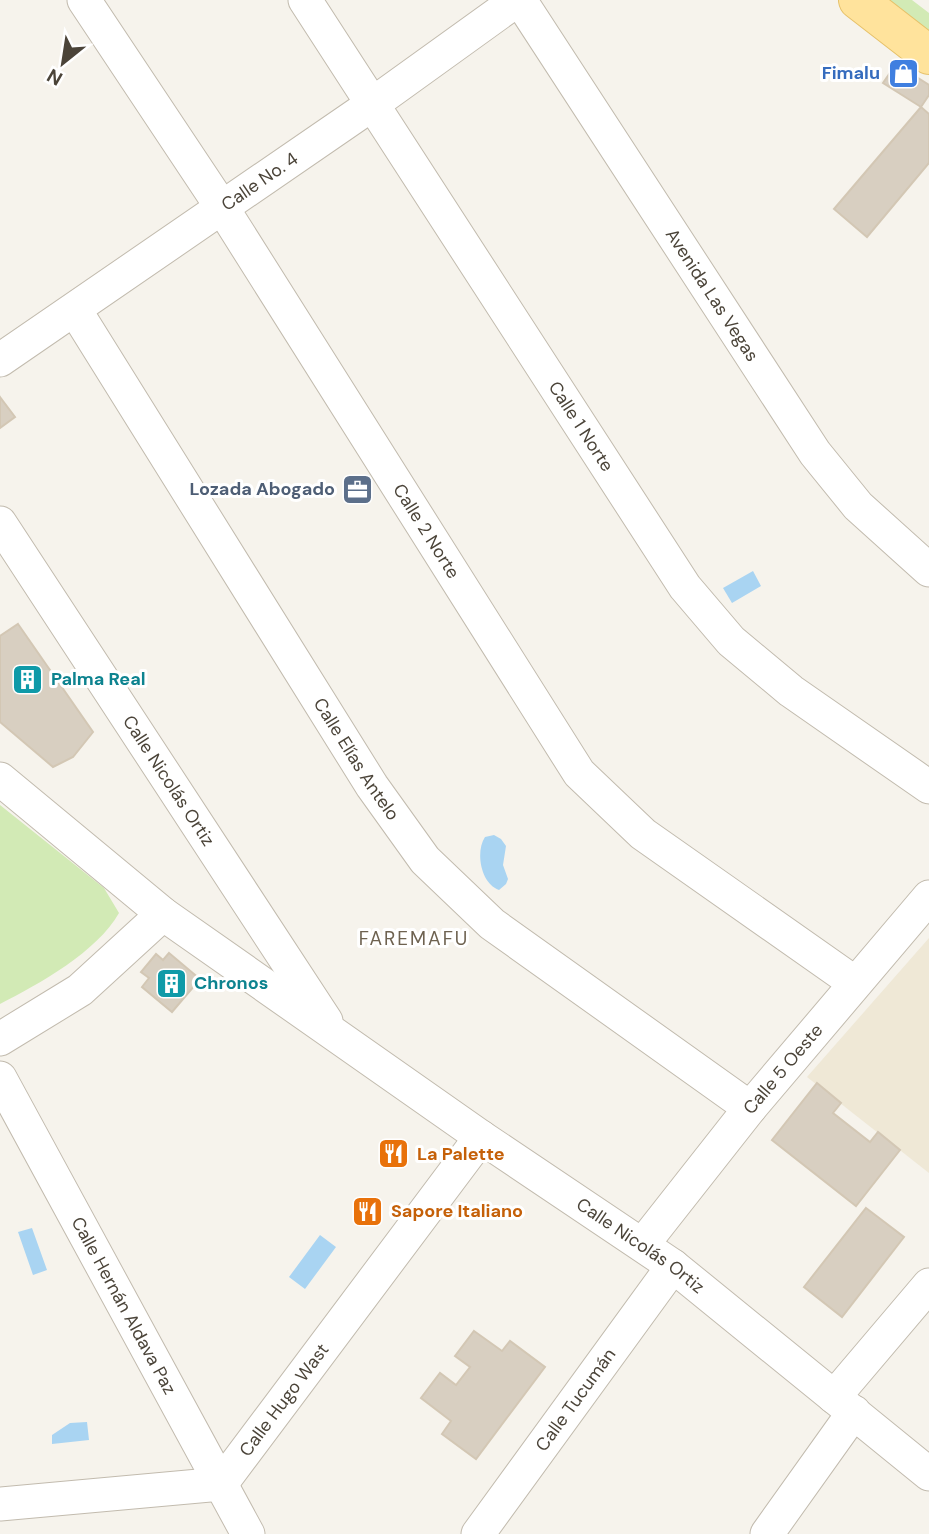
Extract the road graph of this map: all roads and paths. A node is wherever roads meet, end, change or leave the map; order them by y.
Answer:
1 (84, 0) edge
2 (306, 0) edge
3 (519, 0) edge
4 (858, 0) edge
5 (929, 55) edge
6 (374, 103) junction
7 (223, 209) junction
8 (75, 310) junction
9 (0, 360) edge
10 (0, 523) edge
11 (929, 570) edge
12 (0, 779) edge
13 (929, 787) edge
14 (929, 897) edge
15 (163, 914) junction
16 (855, 983) junction
17 (337, 1038) junction
18 (0, 1039) edge
19 (0, 1078) edge
20 (750, 1108) junction
21 (481, 1137) junction
22 (643, 1244) junction
23 (673, 1266) junction
24 (929, 1285) edge
25 (844, 1404) junction
26 (929, 1474) edge
27 (221, 1484) junction
28 (0, 1504) edge
29 (248, 1534) edge
30 (478, 1534) edge
31 (767, 1534) edge

1 - 7 street, Calle 2 Norte
2 - 6 street, Calle 1 Norte
3 - 6 street, Calle No. 4
3 - 11 street, Avenida Las Vegas
4 - 5 main road
6 - 7 street, Calle No. 4
6 - 13 street, Calle 1 Norte
7 - 8 street, Calle No. 4
7 - 16 street, Calle 2 Norte
8 - 9 street, Calle No. 4
8 - 20 street, Calle Elías Antelo
10 - 17 street, Calle Nicolás Ortiz
12 - 15 street, Calle Nicolás Ortiz
14 - 16 street, Calle 5 Oeste
15 - 17 street, Calle Nicolás Ortiz
15 - 18 street
16 - 20 street, Calle 5 Oeste
17 - 21 street, Calle Nicolás Ortiz
19 - 27 street, Calle Hernán Aldava Paz
20 - 22 street, Calle 5 Oeste
21 - 22 street, Calle Nicolás Ortiz
21 - 27 street, Calle Hugo Wast
22 - 23 street, Calle Nicolás Ortiz
23 - 25 street, Calle Nicolás Ortiz
23 - 30 street, Calle Tucumán
24 - 25 street
25 - 26 street, Calle Nicolás Ortiz
25 - 31 street
27 - 28 street
27 - 29 street, Calle Hernán Aldava Paz

